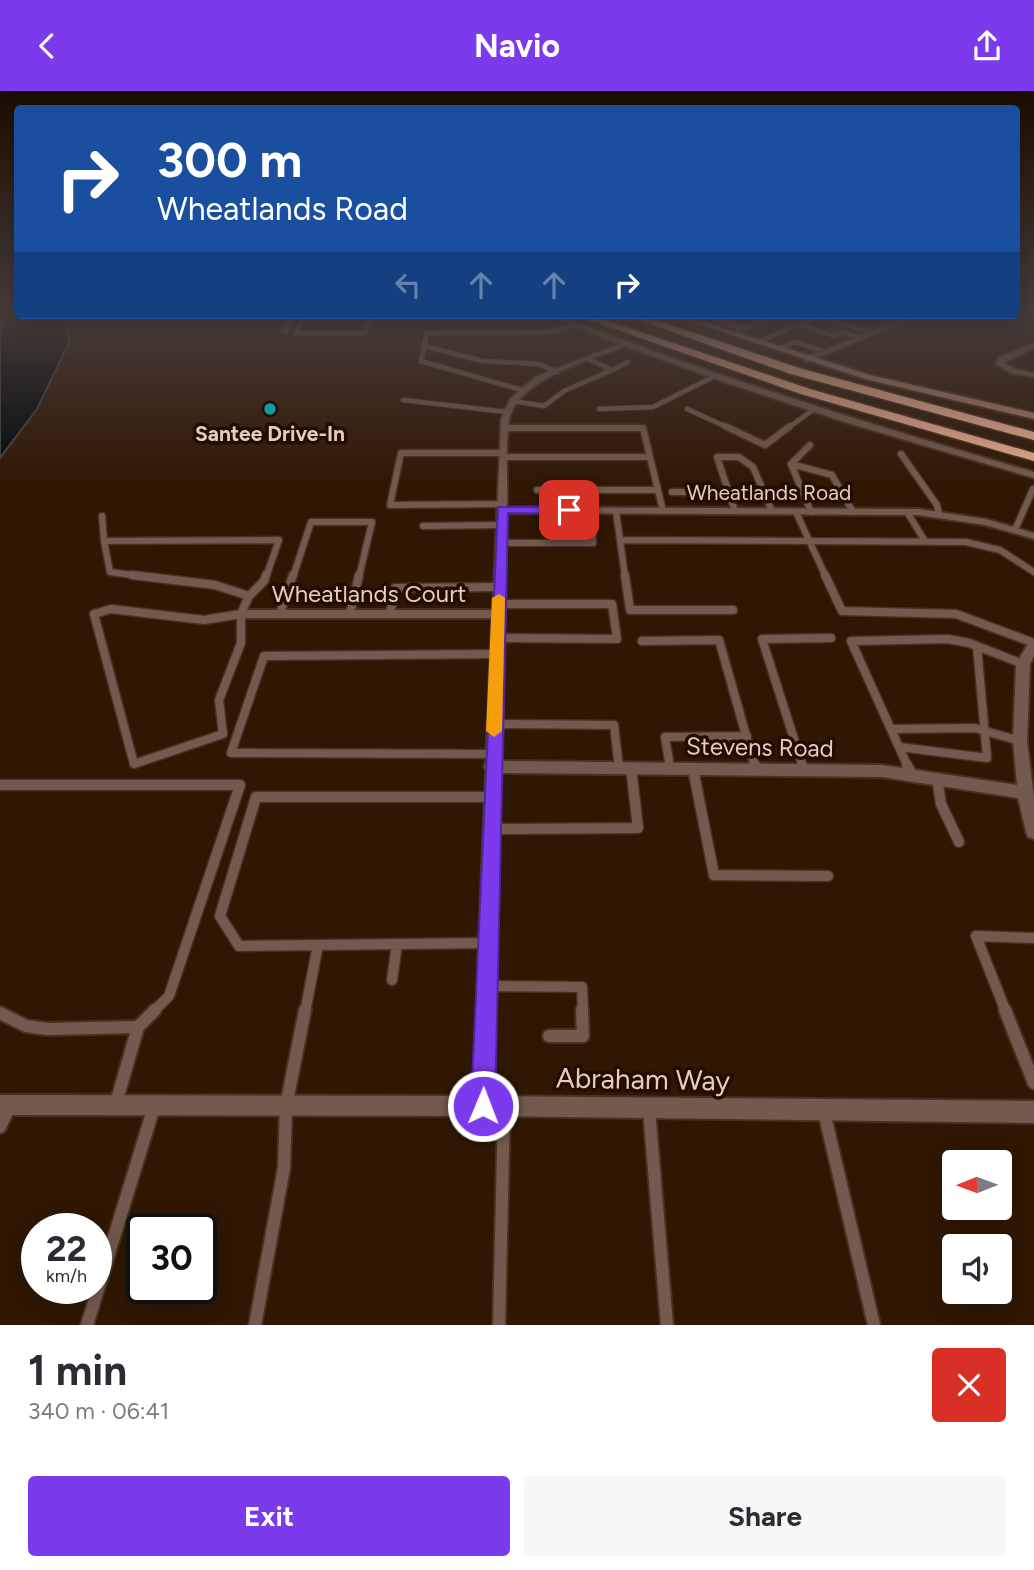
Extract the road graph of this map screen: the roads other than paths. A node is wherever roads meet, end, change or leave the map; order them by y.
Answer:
1 (441, 370) edge
2 (552, 370) edge
3 (563, 370) edge
4 (612, 370) edge
5 (693, 370) edge
6 (733, 370) edge
7 (791, 370) edge
8 (843, 370) edge
9 (1010, 370) edge
10 (557, 372) junction
11 (1034, 375) edge
12 (713, 377) junction
13 (403, 400) dead end
14 (514, 401) junction
15 (599, 409) dead end
16 (687, 409) dead end
17 (813, 410) junction
18 (1034, 416) edge
19 (504, 428) junction
20 (1034, 436) edge
21 (810, 446) dead end
22 (901, 454) dead end
23 (503, 455) junction
24 (650, 457) junction
25 (1034, 457) edge
26 (791, 464) junction
27 (1034, 475) edge
28 (1032, 489) edge
29 (537, 490) dead end
30 (568, 490) junction
31 (658, 491) junction
32 (672, 492) dead end
33 (728, 492) junction
34 (502, 507) junction
35 (569, 510) junction
36 (591, 510) junction
37 (616, 510) junction
38 (663, 511) junction
39 (735, 511) junction
40 (772, 511) junction
41 (796, 512) junction
42 (811, 512) junction
43 (852, 512) junction
44 (907, 512) junction
45 (939, 514) junction
46 (102, 516) dead end
47 (501, 525) junction
48 (423, 526) dead end
49 (1015, 530) junction
50 (1034, 536) edge
51 (620, 540) junction
52 (810, 540) junction
53 (104, 541) junction
54 (925, 541) junction
55 (500, 543) junction
56 (1034, 572) edge
57 (499, 587) junction
58 (287, 593) junction
59 (355, 593) junction
60 (249, 596) junction
61 (498, 609) junction
62 (733, 610) dead end
63 (241, 614) junction
64 (280, 614) junction
65 (350, 614) junction
66 (390, 614) junction
67 (497, 638) junction
68 (831, 638) dead end
69 (642, 641) dead end
70 (1034, 644) edge
71 (977, 646) junction
72 (496, 654) junction
73 (1023, 664) junction
74 (494, 725) junction
75 (891, 729) junction
76 (985, 731) junction
77 (747, 736) junction
78 (1020, 741) junction
79 (899, 747) junction
80 (493, 760) junction
81 (625, 768) junction
82 (670, 769) junction
83 (693, 769) junction
84 (756, 769) junction
85 (804, 770) junction
86 (911, 773) junction
87 (937, 778) junction
88 (1027, 784) edge
89 (0, 785) edge
90 (492, 797) junction
91 (491, 829) junction
92 (1034, 832) edge
93 (959, 842) dead end
94 (828, 876) dead end
95 (1034, 938) edge
96 (488, 943) junction
97 (397, 944) junction
98 (318, 945) junction
99 (392, 981) dead end
100 (486, 986) junction
101 (0, 1013) edge
102 (138, 1027) junction
103 (549, 1036) dead end
104 (1034, 1083) edge
105 (5, 1105) edge
106 (115, 1105) junction
107 (155, 1105) junction
108 (286, 1106) junction
109 (493, 1106) junction
110 (649, 1107) junction
111 (823, 1109) junction
112 (1034, 1112) edge
113 (0, 1127) edge
114 (87, 1325) edge
115 (255, 1325) edge
116 (499, 1325) edge
117 (667, 1325) edge
118 (874, 1325) edge

1 - 14 lane
2 - 10 lane
3 - 10 street
4 - 14 lane
5 - 12 street
6 - 25 highway
7 - 20 highway
8 - 18 main road
9 - 11 street
10 - 14 street
12 - 15 lane
12 - 17 street
13 - 14 lane
14 - 19 street
16 - 17 lane
17 - 27 street
19 - 23 street
19 - 24 lane
21 - 26 lane
22 - 45 lane
23 - 24 lane
23 - 34 street
23 - 34 lane
24 - 31 lane
26 - 42 lane
26 - 43 lane
28 - 49 lane
29 - 30 lane
30 - 31 lane
30 - 35 lane
31 - 38 lane
32 - 33 lane
33 - 39 lane
33 - 40 lane
34 - 35 street, Wheatlands Road
34 - 47 street
35 - 36 street, Wheatlands Road
36 - 37 street, Wheatlands Road
36 - 55 lane
37 - 38 street, Wheatlands Road
37 - 51 lane
38 - 39 street, Wheatlands Road
39 - 40 street, Wheatlands Road
40 - 41 street, Wheatlands Road
41 - 42 street, Wheatlands Road
41 - 52 lane
42 - 43 street, Wheatlands Road
43 - 44 street, Wheatlands Road
44 - 45 street, Wheatlands Road
44 - 54 lane
45 - 49 street, Wheatlands Road
46 - 53 lane
47 - 48 lane
47 - 55 street
49 - 50 street, Wheatlands Road
51 - 52 lane
51 - 62 lane
52 - 54 lane
52 - 70 lane
53 - 60 lane
53 - 60 lane
54 - 56 lane
55 - 57 street
57 - 61 street
57 - 66 lane
58 - 59 lane
58 - 59 lane
58 - 64 lane
59 - 65 lane
60 - 63 lane
61 - 66 street, Wheatlands Court
61 - 67 street
61 - 67 lane
63 - 63 lane
63 - 64 street, Wheatlands Court
64 - 65 street, Wheatlands Court
65 - 66 street, Wheatlands Court
67 - 72 street
68 - 85 lane
69 - 77 lane
70 - 73 street
71 - 73 lane
71 - 75 lane
71 - 76 lane
72 - 74 street
72 - 80 lane
73 - 78 street
74 - 80 street
74 - 81 lane
75 - 76 lane
75 - 79 lane
76 - 78 lane
76 - 79 lane
77 - 82 lane
77 - 84 lane
78 - 88 street
79 - 86 lane
80 - 81 street, Stevens Road
80 - 90 street
81 - 82 street, Stevens Road
81 - 91 lane
82 - 83 street, Stevens Road
83 - 84 street, Stevens Road
83 - 94 lane
84 - 85 street, Stevens Road
85 - 86 street, Stevens Road
86 - 87 street, Stevens Road
87 - 88 street, Stevens Road
87 - 93 lane
88 - 92 street
89 - 102 lane
90 - 91 street
90 - 98 lane
91 - 96 street
95 - 104 lane
96 - 97 lane
96 - 100 street
97 - 98 lane
97 - 99 lane
98 - 108 lane
100 - 103 lane
100 - 109 street
101 - 102 lane
102 - 106 lane
105 - 106 street, Abraham Way
105 - 113 lane
106 - 107 street, Abraham Way
107 - 108 street, Abraham Way
107 - 114 lane
108 - 109 street, Abraham Way
108 - 115 lane
109 - 110 street, Abraham Way
109 - 116 lane
110 - 111 street, Abraham Way
110 - 117 lane
111 - 112 street, Abraham Way
111 - 118 lane

